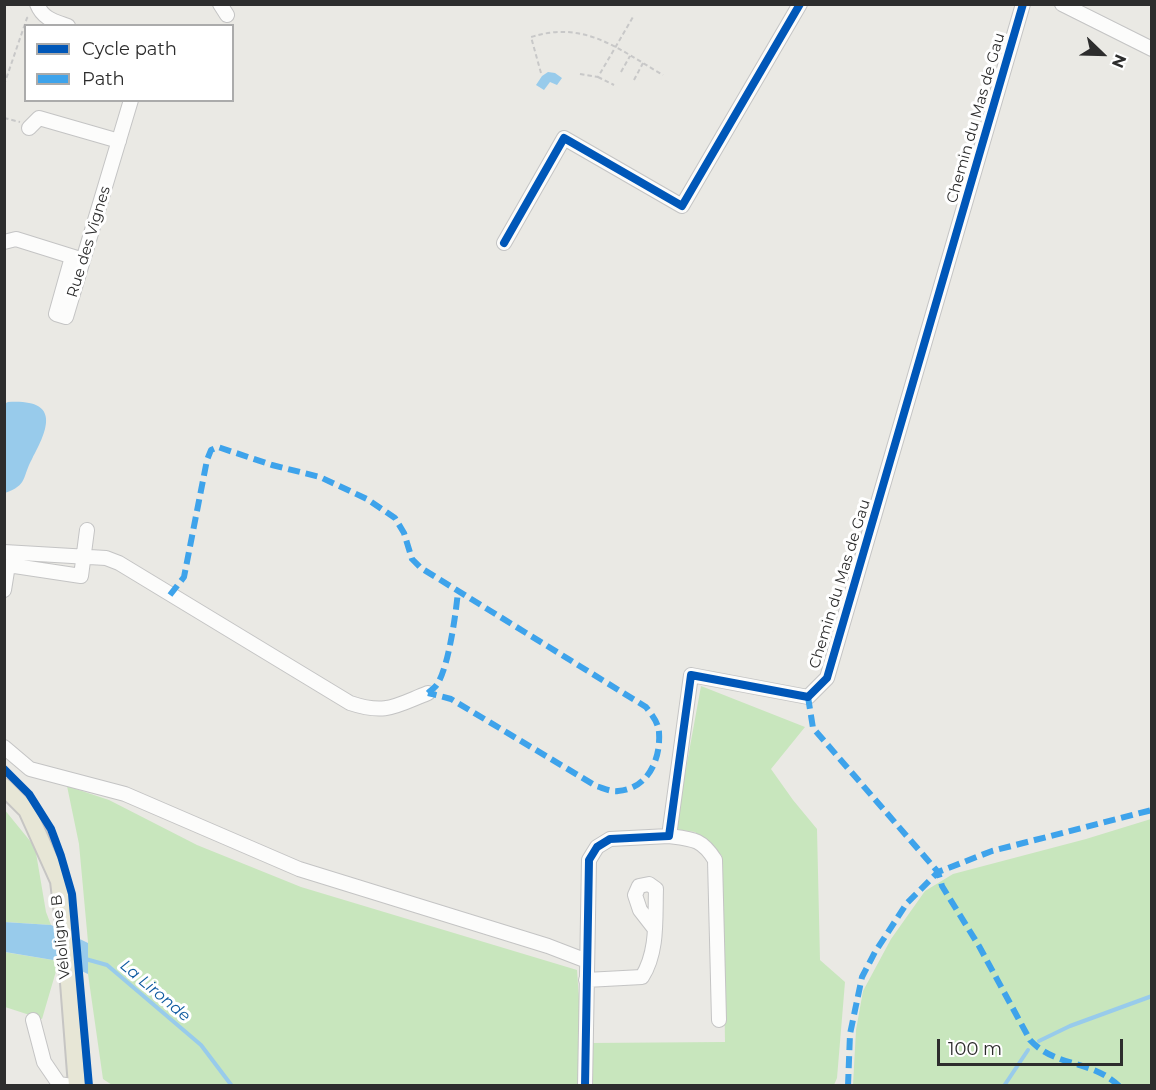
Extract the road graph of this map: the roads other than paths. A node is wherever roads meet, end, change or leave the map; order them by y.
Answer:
1 (800, 4) edge
2 (1023, 4) edge
3 (1062, 4) edge
4 (38, 7) edge
5 (63, 24) edge
6 (1152, 49) edge
7 (130, 102) edge
8 (29, 128) dead end
9 (119, 141) junction
10 (4, 242) edge
11 (504, 243) dead end
12 (87, 530) dead end
13 (4, 552) edge
14 (82, 558) junction
15 (4, 590) edge
16 (428, 693) dead end
17 (4, 747) edge
18 (4, 787) edge
19 (669, 836) junction
20 (654, 928) dead end
21 (586, 961) junction
22 (586, 980) junction
23 (33, 1020) dead end
24 (719, 1020) dead end
25 (75, 1086) edge
26 (585, 1086) edge

1 - 11 street
2 - 19 street, Chemin du Mas de Gau
3 - 6 street
4 - 5 street
7 - 9 street, Rue des Vignes
8 - 9 street
9 - 10 street, Rue des Vignes
12 - 14 street
13 - 14 street
14 - 15 street
14 - 16 street
17 - 21 street
18 - 25 main road
19 - 21 street
19 - 24 street
20 - 22 street
21 - 22 street
22 - 26 street
23 - 25 street

